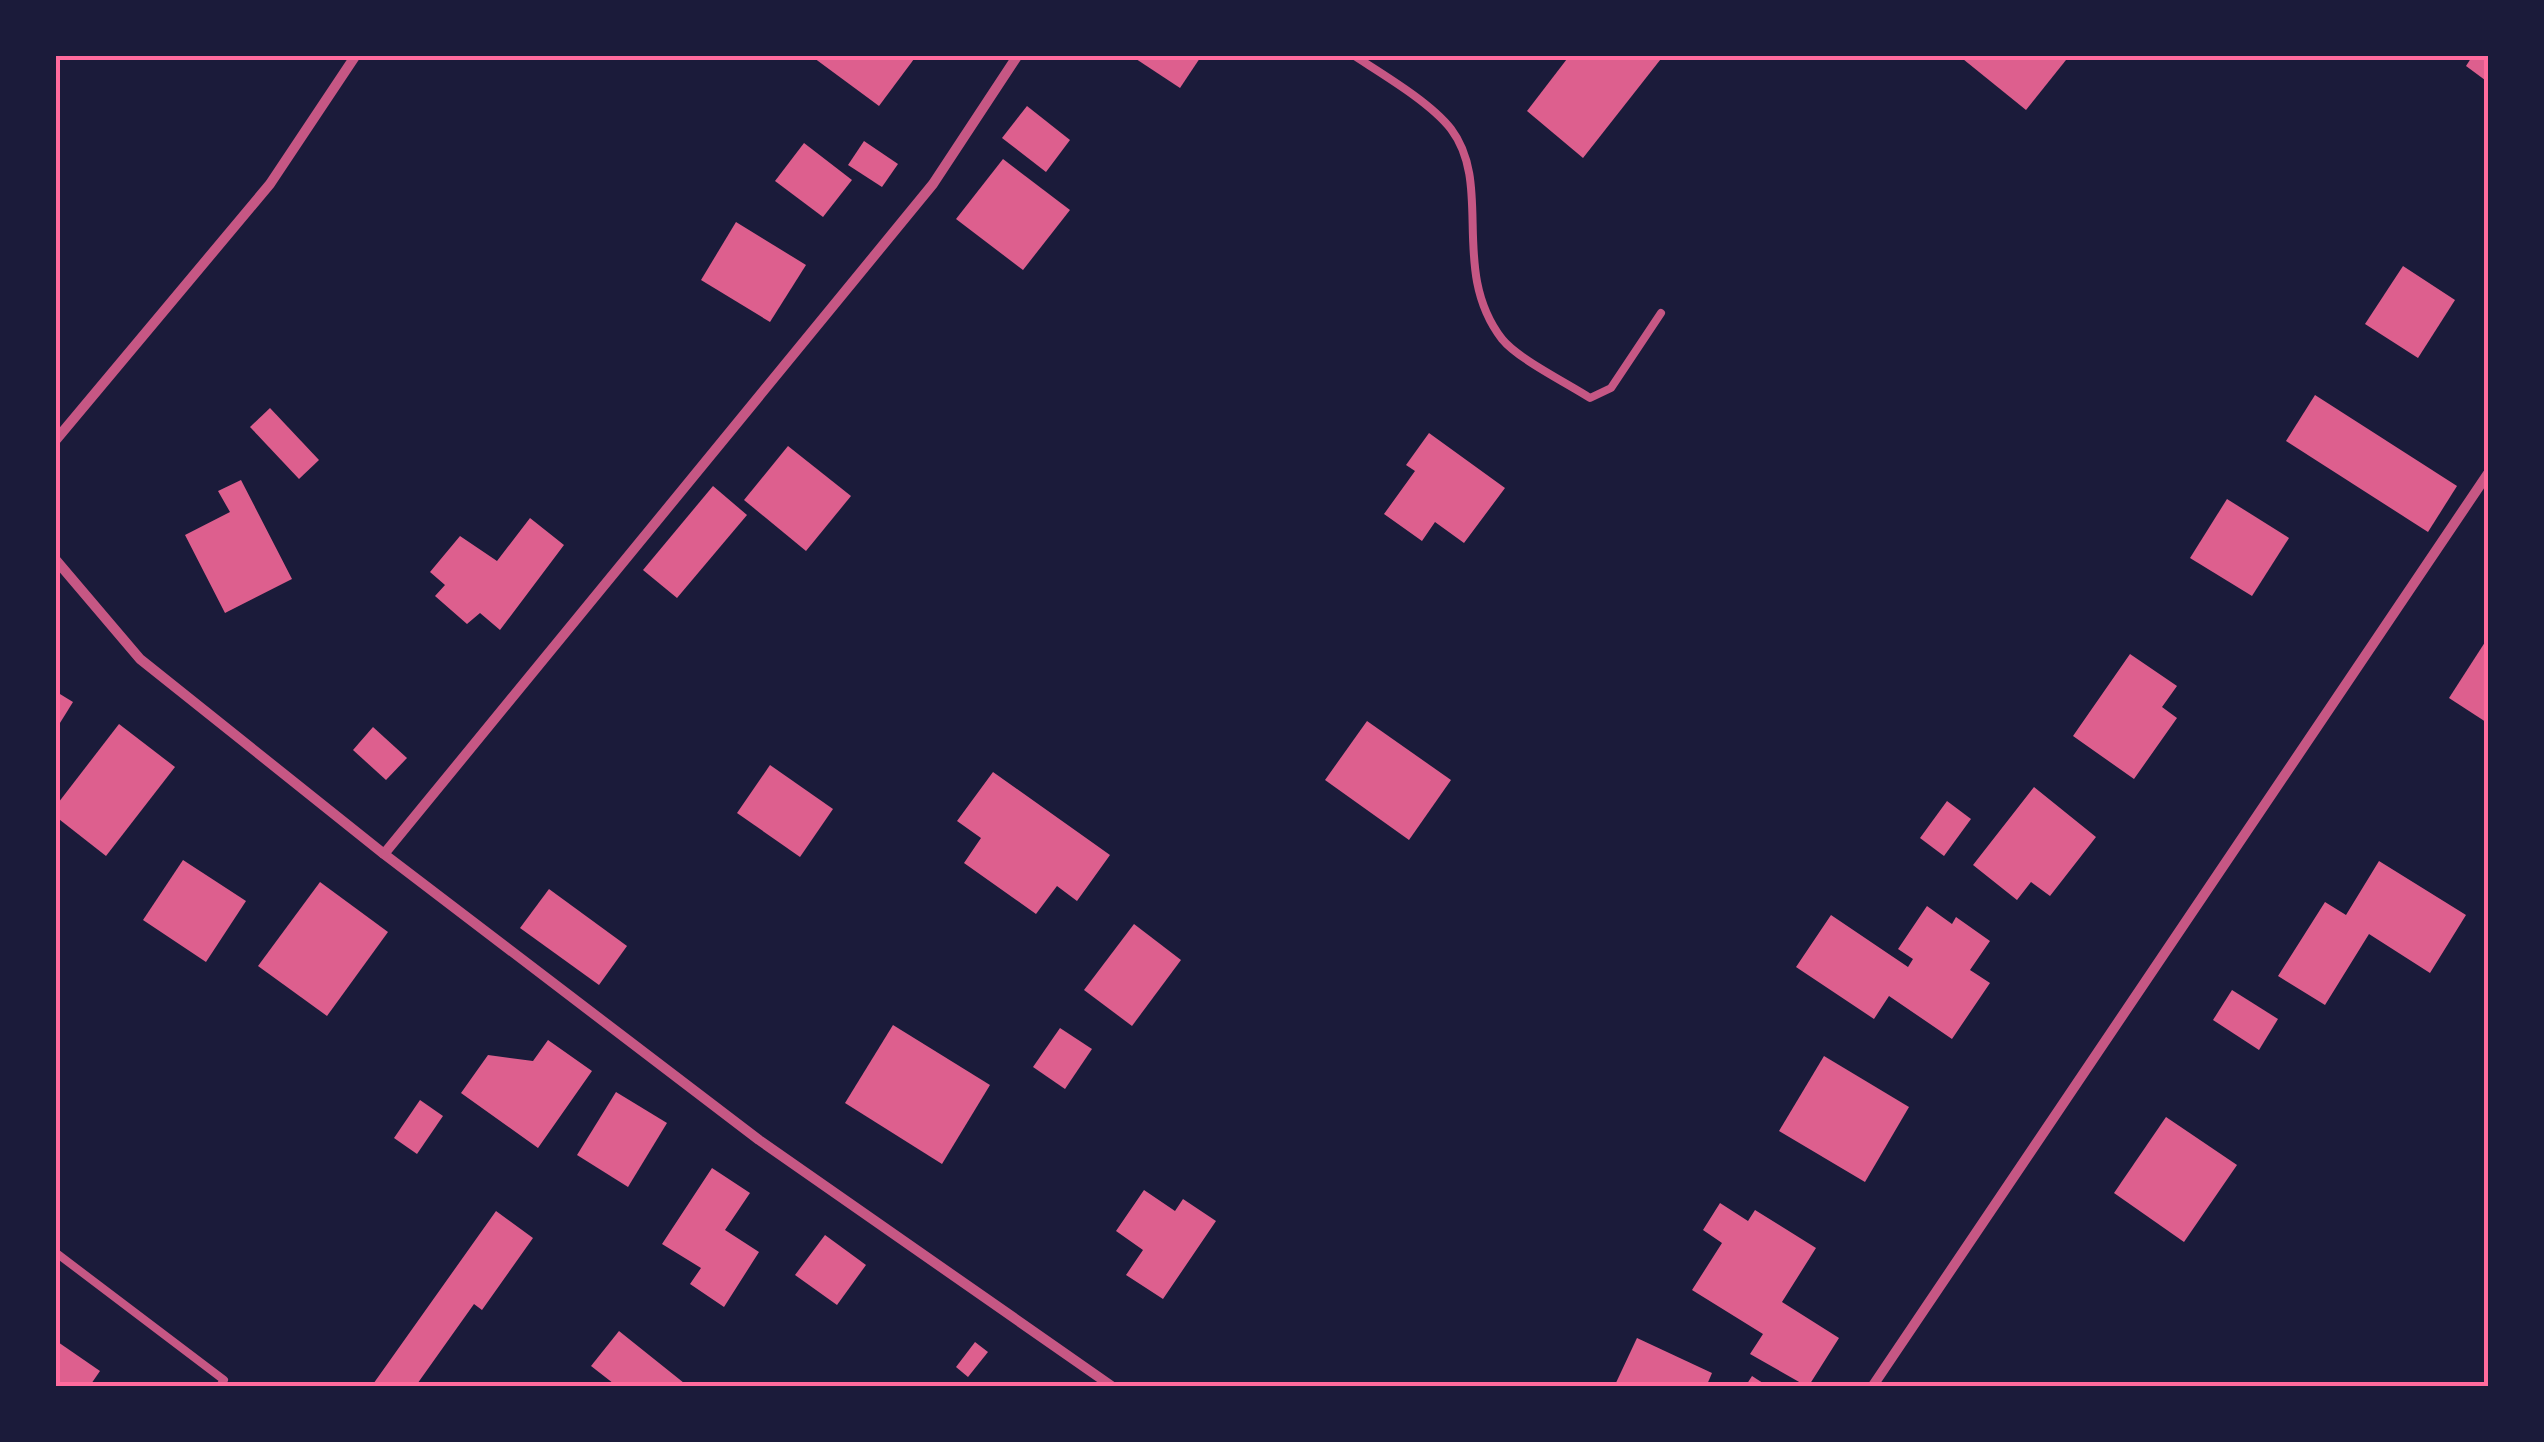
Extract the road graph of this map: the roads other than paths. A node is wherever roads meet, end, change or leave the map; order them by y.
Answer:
1 (356, 55) edge
2 (1018, 55) edge
3 (1354, 55) edge
4 (1662, 313) dead end
5 (55, 441) edge
6 (2489, 472) edge
7 (55, 559) edge
8 (384, 854) junction
9 (55, 1252) edge
10 (219, 1387) edge
11 (1113, 1387) edge
12 (1872, 1387) edge

1 - 5 street
2 - 8 street
3 - 4 lane
6 - 12 street
7 - 8 street
8 - 11 street
9 - 10 lane

